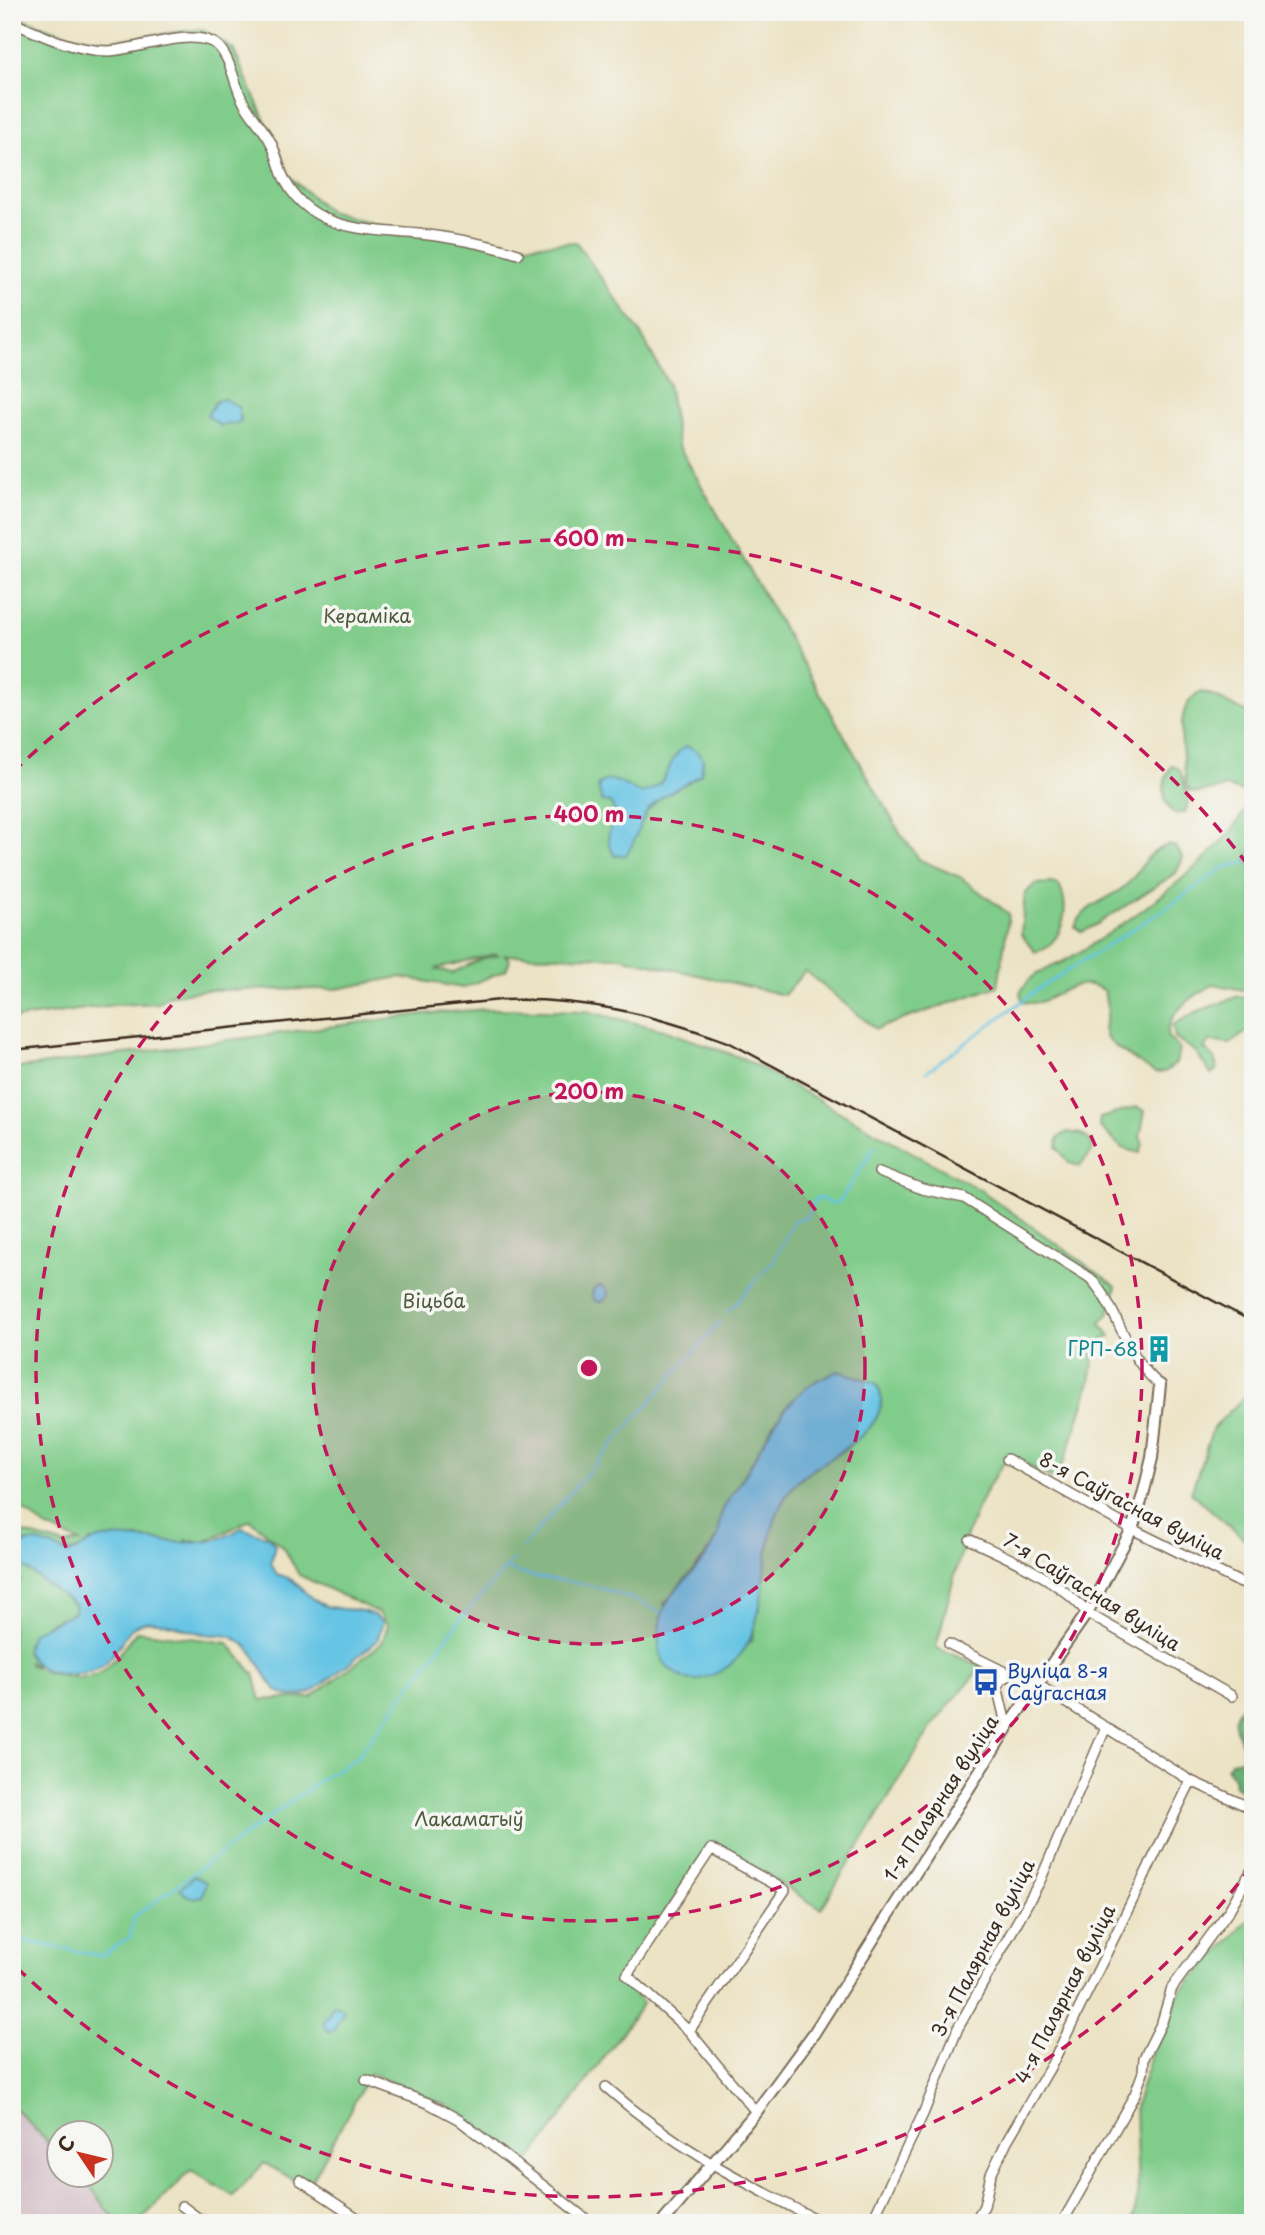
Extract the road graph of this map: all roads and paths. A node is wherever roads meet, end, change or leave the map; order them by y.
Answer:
1 (12, 22) edge
2 (518, 254) dead end
3 (879, 1172) dead end
4 (1160, 1385) joint
5 (1007, 1459) dead end
6 (1132, 1529) junction
7 (970, 1540) dead end
8 (1241, 1583) dead end
9 (1087, 1613) junction
10 (949, 1644) dead end
11 (1011, 1675) junction
12 (1037, 1684) junction
13 (1232, 1696) dead end
14 (1106, 1727) junction
15 (1007, 1728) junction
16 (1191, 1781) junction
17 (1253, 1809) edge
18 (1253, 1868) edge
19 (688, 2031) junction
20 (366, 2080) dead end
21 (606, 2087) dead end
22 (756, 2112) junction
23 (711, 2165) junction
24 (300, 2180) dead end
25 (182, 2206) dead end
26 (12, 2213) edge
27 (16, 2223) edge
28 (205, 2223) edge
29 (365, 2223) edge
30 (591, 2223) edge
31 (662, 2223) edge
32 (823, 2223) edge
33 (871, 2223) edge
34 (974, 2223) edge
35 (1062, 2223) edge

1 - 2 street
3 - 4 street, 1-я Палярная вуліца
4 - 6 street, 1-я Палярная вуліца
5 - 6 street, 8-я Саўгасная вуліца
6 - 8 street, 8-я Саўгасная вуліца
6 - 9 street, 1-я Палярная вуліца
7 - 9 street, 7-я Саўгасная вуліца
9 - 12 street, 1-я Палярная вуліца
9 - 13 street, 7-я Саўгасная вуліца
10 - 11 street
11 - 12 street
11 - 15 street
12 - 14 street
12 - 15 street, 1-я Палярная вуліца
14 - 16 street
14 - 33 street, 3-я Палярная вуліца
15 - 22 street, 1-я Палярная вуліца
16 - 17 street
16 - 34 street, 4-я Палярная вуліца
18 - 35 street
19 - 19 street
19 - 22 street
20 - 30 street
21 - 23 street
22 - 23 street, 1-я Палярная вуліца
23 - 31 street, 1-я Палярная вуліца
23 - 32 street
24 - 29 street
25 - 28 street
26 - 27 street

